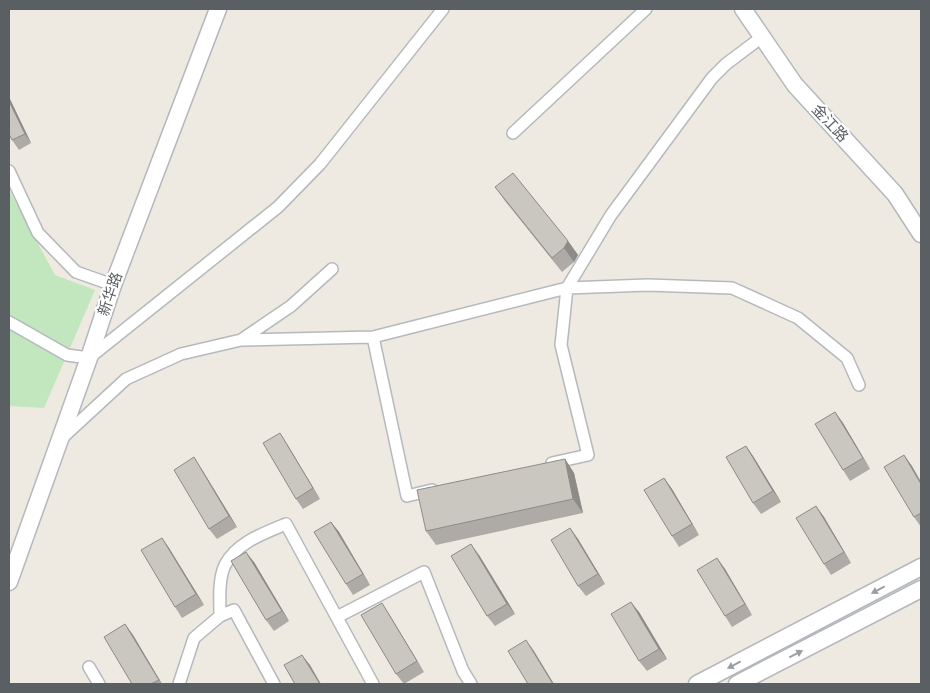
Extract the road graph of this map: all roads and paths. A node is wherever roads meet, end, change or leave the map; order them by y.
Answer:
1 (218, 9) edge
2 (442, 9) edge
3 (646, 9) edge
4 (743, 9) edge
5 (762, 37) junction
6 (514, 133) dead end
7 (9, 171) edge
8 (921, 234) edge
9 (332, 269) dead end
10 (112, 285) junction
11 (567, 288) junction
12 (9, 322) edge
13 (373, 337) junction
14 (241, 340) junction
15 (89, 358) junction
16 (860, 385) dead end
17 (59, 441) junction
18 (541, 466) edge
19 (445, 487) edge
20 (921, 567) edge
21 (9, 582) edge
22 (921, 589) edge
23 (220, 616) junction
24 (337, 617) junction
25 (89, 667) dead end
26 (99, 684) edge
27 (179, 684) edge
28 (274, 684) edge
29 (373, 684) edge
30 (471, 684) edge
31 (697, 684) edge
32 (736, 684) edge

1 - 10 street, 新华路
2 - 15 street
3 - 6 street
4 - 5 street, 金江路
5 - 8 street, 金江路
5 - 11 street
7 - 10 street
9 - 14 street
10 - 15 street, 新华路
11 - 13 street
11 - 16 street
11 - 18 street
12 - 15 street
13 - 14 street
13 - 19 street
14 - 17 street
15 - 17 street, 新华路
17 - 21 street, 新华路
20 -> 31 street
32 -> 22 street
23 - 24 street
23 - 27 street
23 - 28 street
24 - 29 street
24 - 30 street
25 - 26 street

